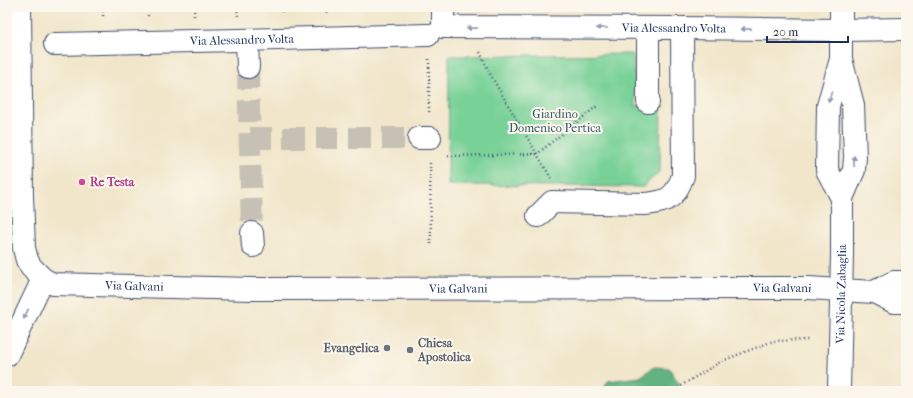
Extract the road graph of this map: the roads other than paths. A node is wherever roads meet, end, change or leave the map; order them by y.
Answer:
1 (20, 7) edge
2 (841, 7) edge
3 (438, 23) edge
4 (648, 28) junction
5 (682, 28) junction
6 (906, 29) edge
7 (841, 30) junction
8 (247, 40) junction
9 (55, 44) dead end
10 (248, 68) tunnel mouth
11 (648, 102) dead end
12 (538, 216) dead end
13 (43, 279) junction
14 (906, 282) edge
15 (841, 290) junction
16 (874, 292) junction
17 (906, 302) edge
18 (7, 355) edge
19 (839, 391) edge

1 - 13 street
2 - 7 street, Via Nicola Zabaglia
4 -> 3 street, Via Alessandro Volta
3 - 8 street, Via Alessandro Volta
4 - 5 street, Via Alessandro Volta
4 - 11 street
7 -> 5 street, Via Alessandro Volta
5 - 12 street
6 - 7 street, Via Alessandro Volta
7 - 15 street, Via Nicola Zabaglia
8 - 9 street, Via Alessandro Volta
8 - 10 street
13 - 15 street, Via Galvani
13 -> 18 street
14 - 16 street
15 - 16 street, Via Galvani
15 - 19 street, Via Nicola Zabaglia
16 - 17 street, Via Galvani

